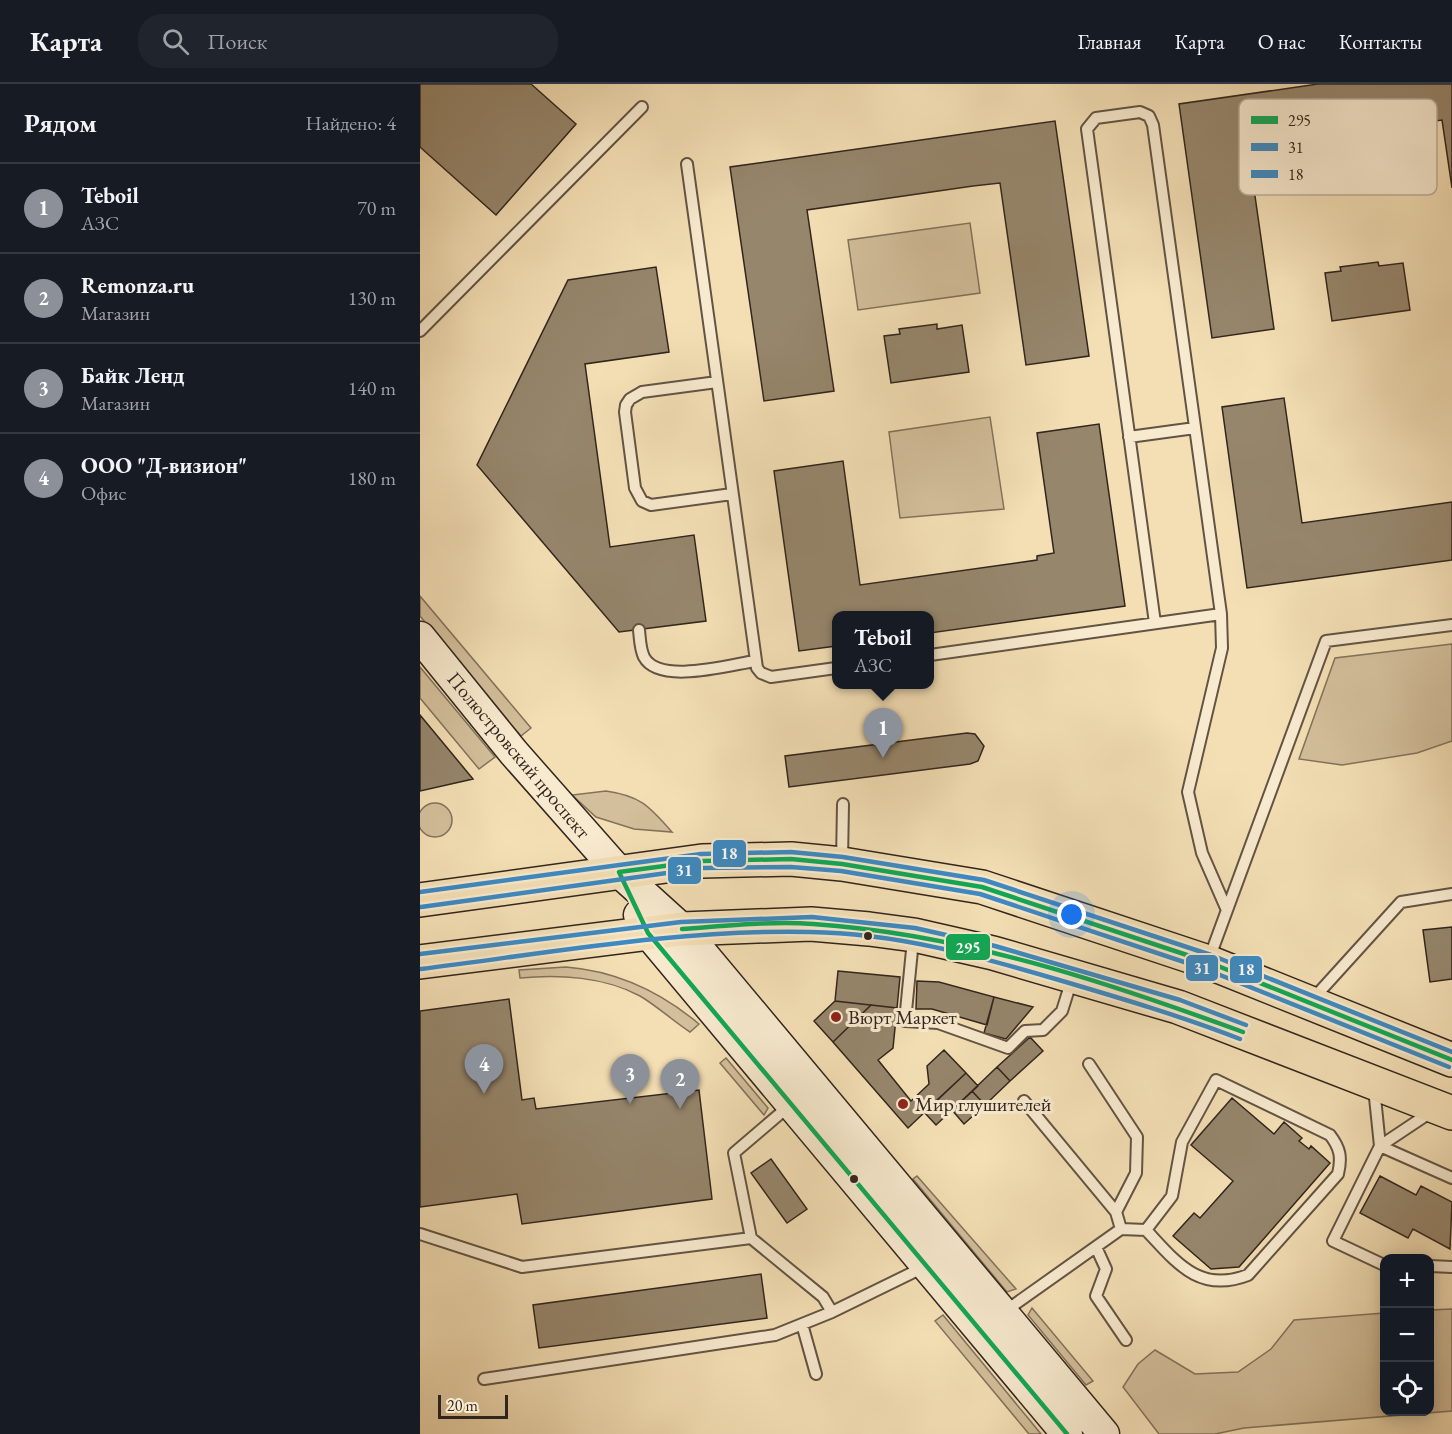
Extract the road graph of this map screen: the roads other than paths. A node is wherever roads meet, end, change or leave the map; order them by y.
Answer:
1 (642, 107) dead end
2 (687, 164) dead end
3 (420, 331) edge
4 (717, 382) junction
5 (1195, 428) junction
6 (1129, 437) junction
7 (732, 494) junction
8 (1221, 614) junction
9 (1155, 623) junction
10 (1452, 625) edge
11 (639, 630) dead end
12 (420, 637) edge
13 (934, 654) edge
14 (755, 661) junction
15 (832, 669) edge
16 (843, 804) dead end
17 (842, 864) junction
18 (619, 872) junction
19 (1452, 894) edge
20 (420, 900) edge
21 (1226, 908) junction
22 (682, 928) junction
23 (648, 933) junction
24 (914, 935) junction
25 (420, 962) edge
26 (1208, 962) junction
27 (1073, 976) junction
28 (1310, 1002) junction
29 (1452, 1060) edge
30 (1089, 1064) dead end
31 (1374, 1082) junction
32 (1024, 1101) dead end
33 (790, 1104) junction
34 (1445, 1109) edge
35 (1380, 1146) junction
36 (1452, 1178) edge
37 (1116, 1212) junction
38 (1121, 1229) junction
39 (1146, 1230) junction
40 (420, 1234) edge
41 (751, 1238) junction
42 (1096, 1247) junction
43 (936, 1257) junction
44 (1380, 1263) edge
45 (1434, 1266) edge
46 (1452, 1267) edge
47 (832, 1312) junction
48 (991, 1322) junction
49 (802, 1324) junction
50 (1126, 1340) dead end
51 (816, 1374) dead end
52 (484, 1379) dead end
53 (1066, 1434) edge
54 (1102, 1434) edge

1 - 3 lane
2 - 4 lane
4 - 7 lane
4 - 7 lane
5 - 6 lane
5 - 6 lane
5 - 8 lane
6 - 9 lane
7 - 14 lane
8 - 9 lane
8 - 21 lane
9 - 13 lane
10 - 21 lane
11 - 14 lane
12 - 18 main road, Полюстровский проспект
14 - 15 lane
16 - 17 lane
17 - 18 main road
17 - 26 main road
18 - 20 main road
18 - 22 main road, Полюстровский проспект
18 - 23 main road, Полюстровский проспект
19 - 28 lane
21 - 26 lane
22 - 23 main road
22 - 24 main road
22 - 43 main road, Полюстровский проспект
23 - 25 main road
23 - 33 main road, Полюстровский проспект
24 - 27 main road
24 - 27 lane
26 - 28 main road
27 - 31 main road
28 - 29 main road
30 - 37 lane
31 - 34 main road
31 - 35 lane
32 - 37 lane
33 - 41 lane
33 - 43 main road, Полюстровский проспект
34 - 35 lane
35 - 36 lane
35 - 44 lane
37 - 38 lane
38 - 39 lane
38 - 42 lane
39 - 39 lane
40 - 41 lane
41 - 47 lane
42 - 48 lane
42 - 50 lane
43 - 47 lane
43 - 48 main road, Полюстровский проспект
45 - 46 lane
47 - 49 lane
48 - 53 main road, Полюстровский проспект
48 - 54 main road, Полюстровский проспект
49 - 51 lane
49 - 52 lane

